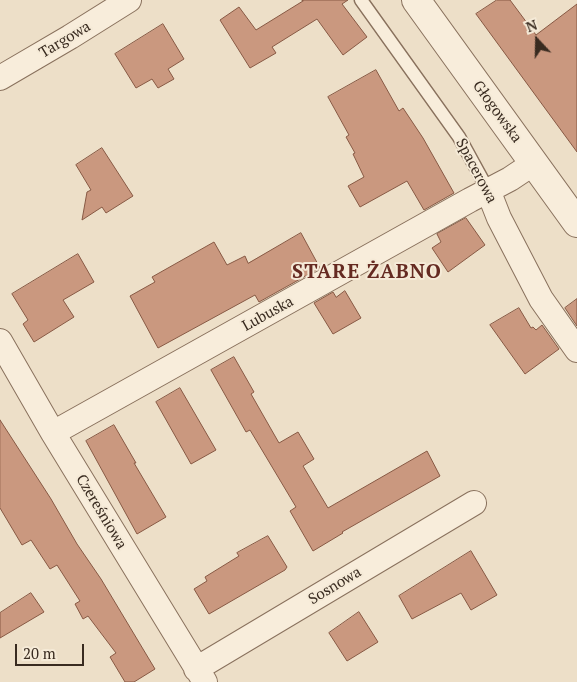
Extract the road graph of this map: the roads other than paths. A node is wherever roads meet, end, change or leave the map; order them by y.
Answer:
1 (129, 0) edge
2 (361, 0) edge
3 (416, 0) edge
4 (0, 78) edge
5 (534, 163) junction
6 (488, 190) junction
7 (577, 223) edge
8 (0, 341) edge
9 (577, 350) edge
10 (53, 433) junction
11 (474, 503) dead end
12 (201, 675) edge

1 - 4 street, Targowa
2 - 6 lane, Spacerowa
3 - 5 street, Głogowska
5 - 6 street, Lubuska
5 - 7 street, Głogowska
6 - 9 street, Spacerowa
6 - 10 street, Lubuska
8 - 10 street, Czereśniowa
10 - 12 street, Czereśniowa
11 - 12 street, Sosnowa

